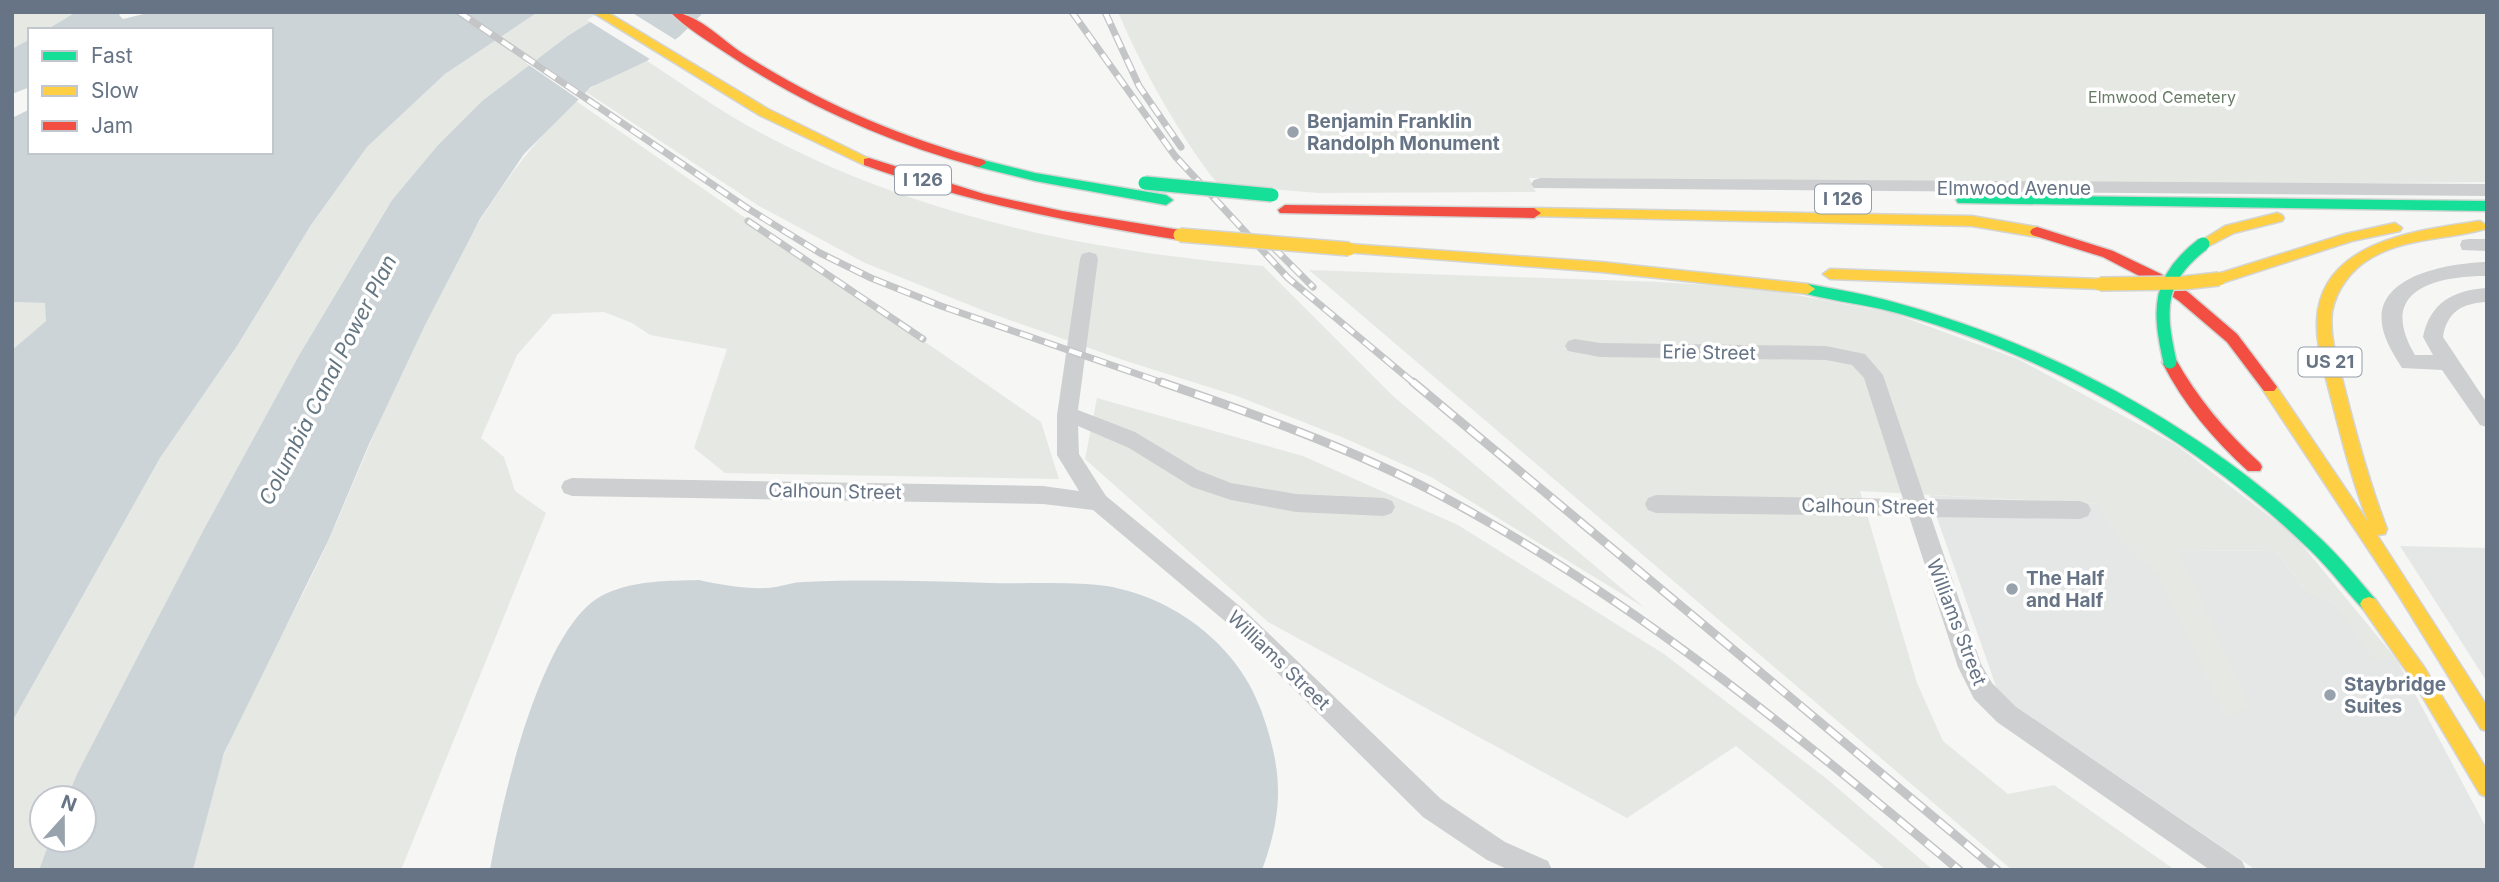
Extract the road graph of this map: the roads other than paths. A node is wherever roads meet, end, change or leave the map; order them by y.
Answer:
1 (598, 12) edge
2 (678, 12) edge
3 (716, 36) junction
4 (1540, 184) dead end
5 (2487, 190) edge
6 (2487, 206) edge
7 (2414, 207) junction
8 (2483, 226) edge
9 (1089, 259) dead end
10 (1591, 265) junction
11 (2487, 269) edge
12 (2487, 295) edge
13 (1575, 346) dead end
14 (1843, 355) joint
15 (2446, 362) junction
16 (1067, 415) junction
17 (2487, 419) edge
18 (2264, 474) dead end
19 (572, 487) dead end
20 (1098, 502) junction
21 (1656, 504) dead end
22 (1384, 506) dead end
23 (1916, 507) junction
24 (2080, 510) dead end
25 (2405, 592) junction
26 (2386, 599) dead end
27 (2424, 680) junction
28 (2487, 723) edge
29 (2487, 788) edge
30 (1539, 870) edge
31 (2233, 870) edge

1 - 10 highway, I 126, bridge
2 - 3 highway
3 - 7 highway, I 126, bridge
3 - 25 highway
4 - 5 street, Elmwood Avenue
6 - 7 highway, I 126
7 - 18 highway, bridge
8 - 10 highway, I 126, bridge
8 - 25 highway, US 21
9 - 16 street, Williams Street
10 - 27 highway
11 - 15 street
12 - 15 street
13 - 14 street, Erie Street
14 - 23 street, Williams Street
15 - 17 street
16 - 20 street, Williams Street
16 - 22 street
19 - 20 street, Calhoun Street
20 - 30 street, Williams Street
21 - 23 street, Calhoun Street
23 - 24 street, Calhoun Street
23 - 31 street, Williams Street
25 - 28 highway, US 21
26 - 27 highway
27 - 29 highway

